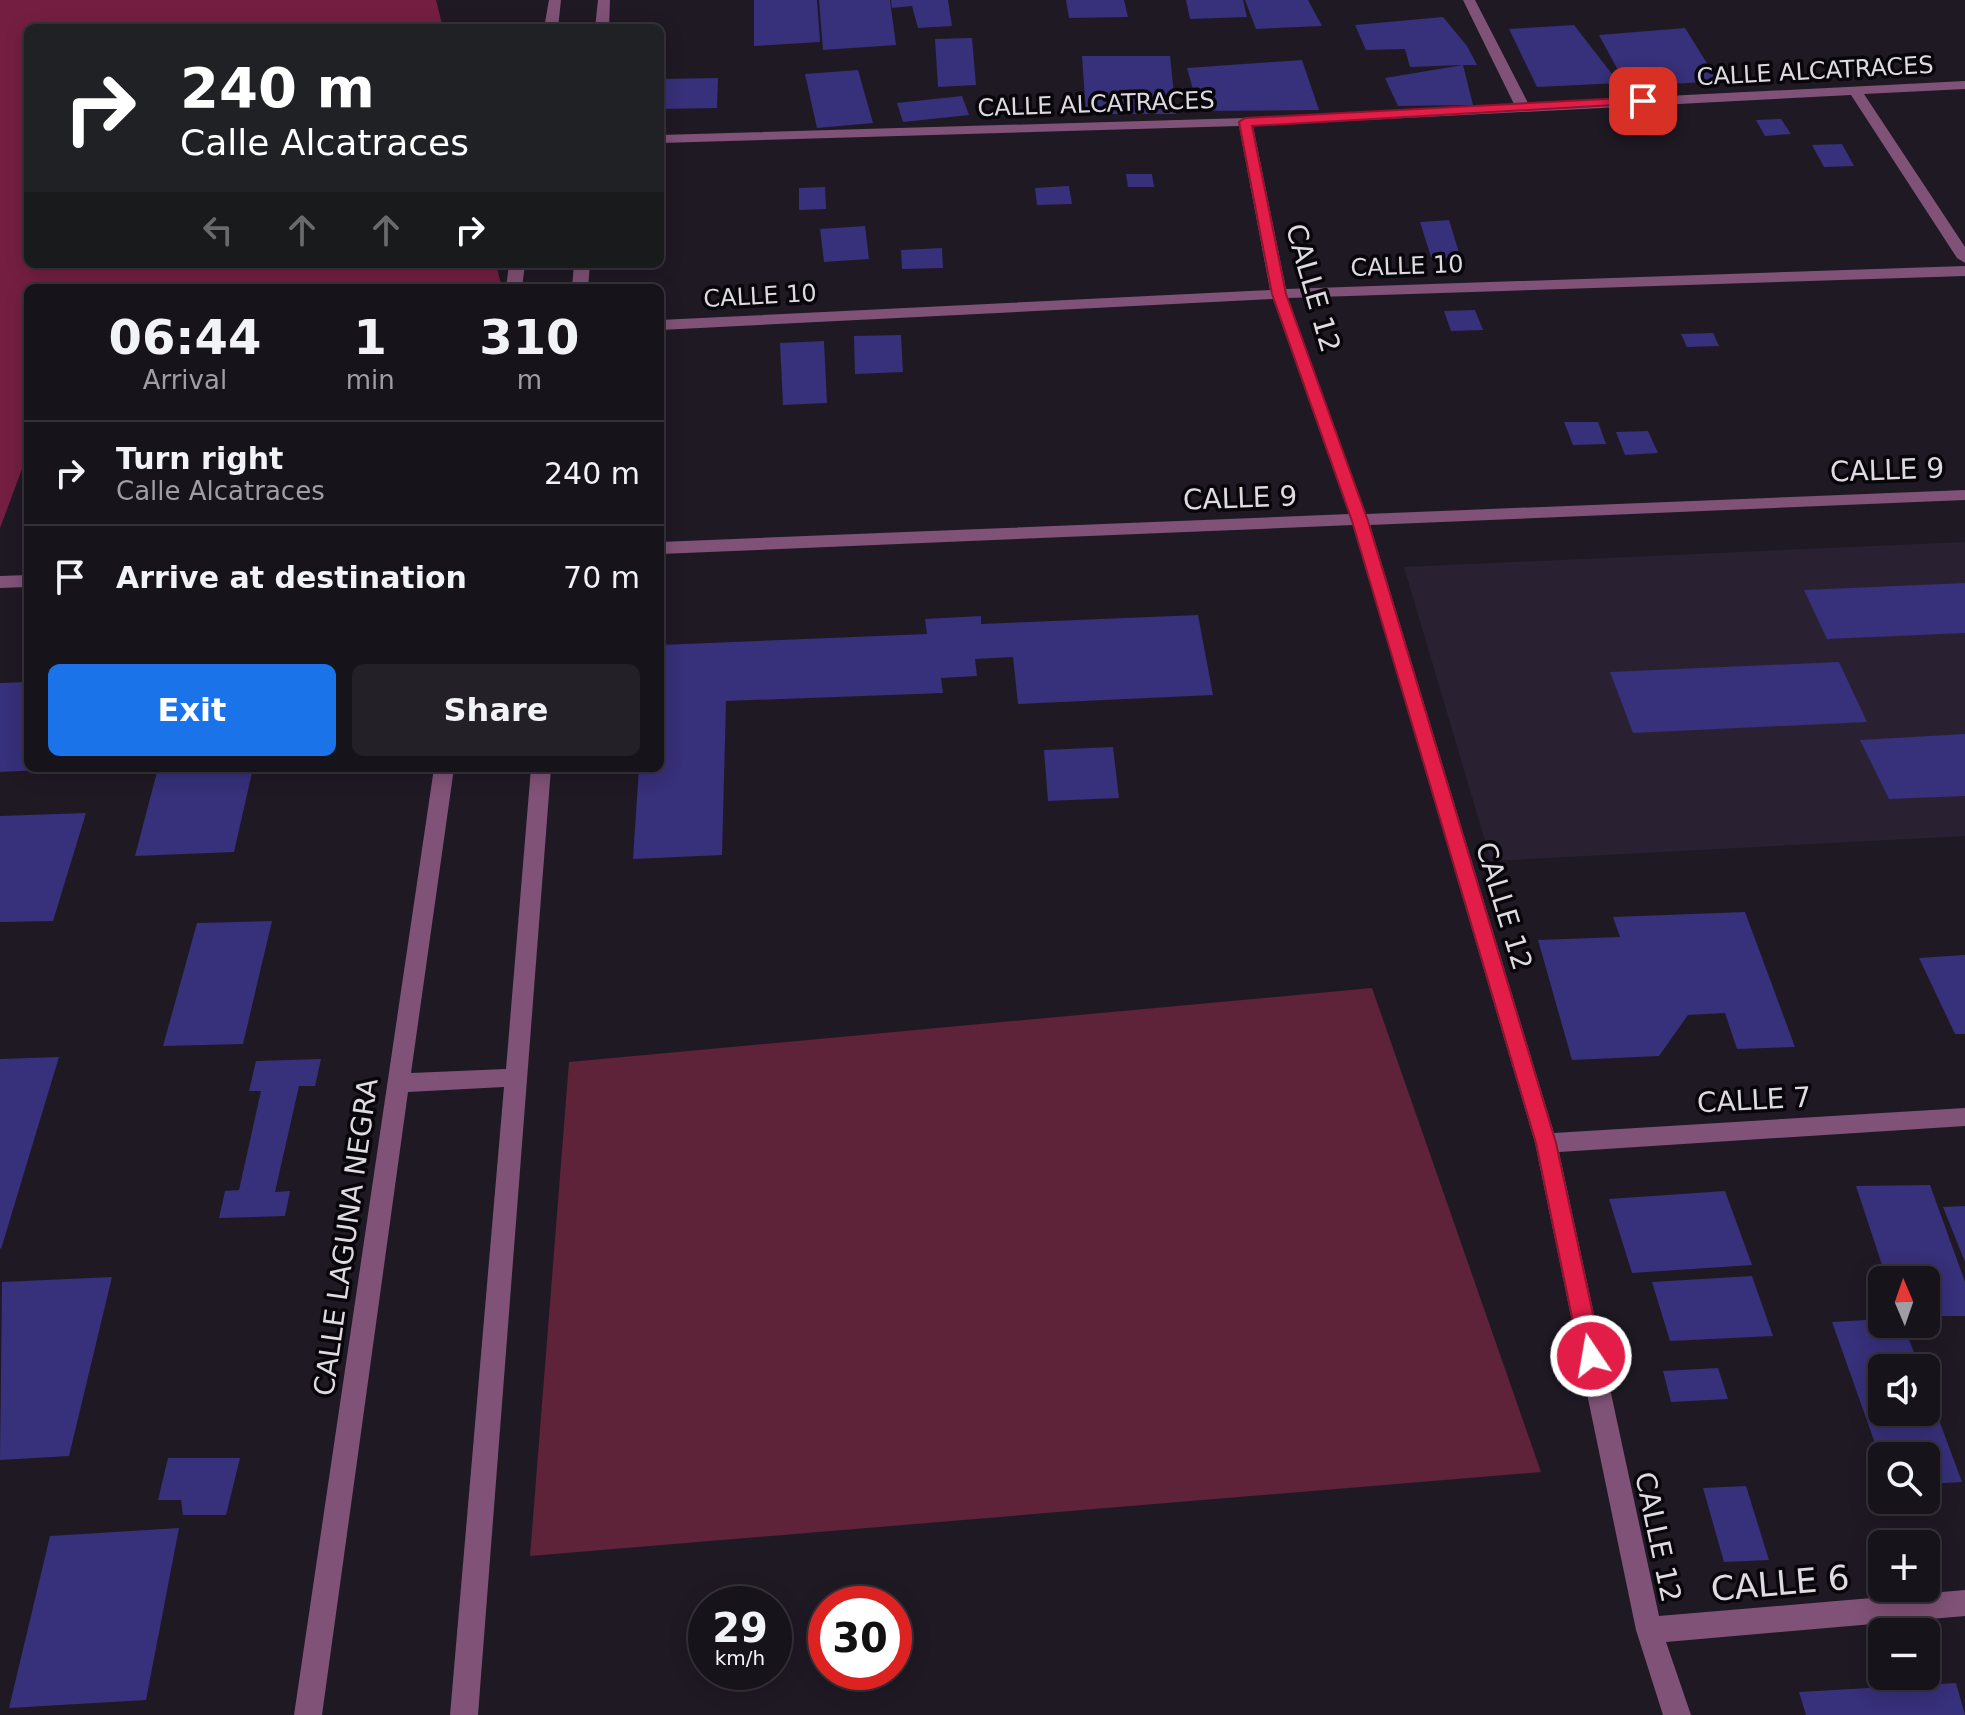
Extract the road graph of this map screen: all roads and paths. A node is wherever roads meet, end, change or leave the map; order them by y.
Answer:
1 (555, 0) edge
2 (604, 0) edge
3 (1469, 0) edge
4 (552, 24) edge
5 (602, 24) edge
6 (1965, 85) edge
7 (1855, 91) junction
8 (1522, 106) junction
9 (1245, 122) junction
10 (664, 139) edge
11 (1965, 258) edge
12 (1965, 271) edge
13 (1279, 294) junction
14 (664, 325) edge
15 (1965, 495) edge
16 (1360, 521) junction
17 (664, 548) edge
18 (24, 581) edge
19 (0, 582) edge
20 (443, 772) edge
21 (541, 772) edge
22 (516, 1077) junction
23 (399, 1083) junction
24 (1965, 1117) edge
25 (1546, 1143) junction
26 (1965, 1603) edge
27 (1649, 1630) junction
28 (308, 1715) edge
29 (464, 1715) edge
30 (1677, 1715) edge

1 - 4 street
2 - 5 street
3 - 8 street
6 - 7 street, CALLE ALCATRACES
7 - 8 street, CALLE ALCATRACES
7 - 11 street
8 - 9 street, CALLE ALCATRACES
9 - 10 street, CALLE ALCATRACES
9 - 13 street, CALLE 12
12 - 13 street, CALLE 10
13 - 14 street, CALLE 10
13 - 16 street, CALLE 12
15 - 16 street, CALLE 9
16 - 17 street, CALLE 9
16 - 25 street, CALLE 12
18 - 19 street
20 - 23 street, CALLE LAGUNA NEGRA
21 - 22 street
22 - 23 street
22 - 29 street
23 - 28 street, CALLE LAGUNA NEGRA
24 - 25 street, CALLE 7
25 - 27 street, CALLE 12
26 - 27 street, CALLE 6
27 - 30 street, CALLE 12

